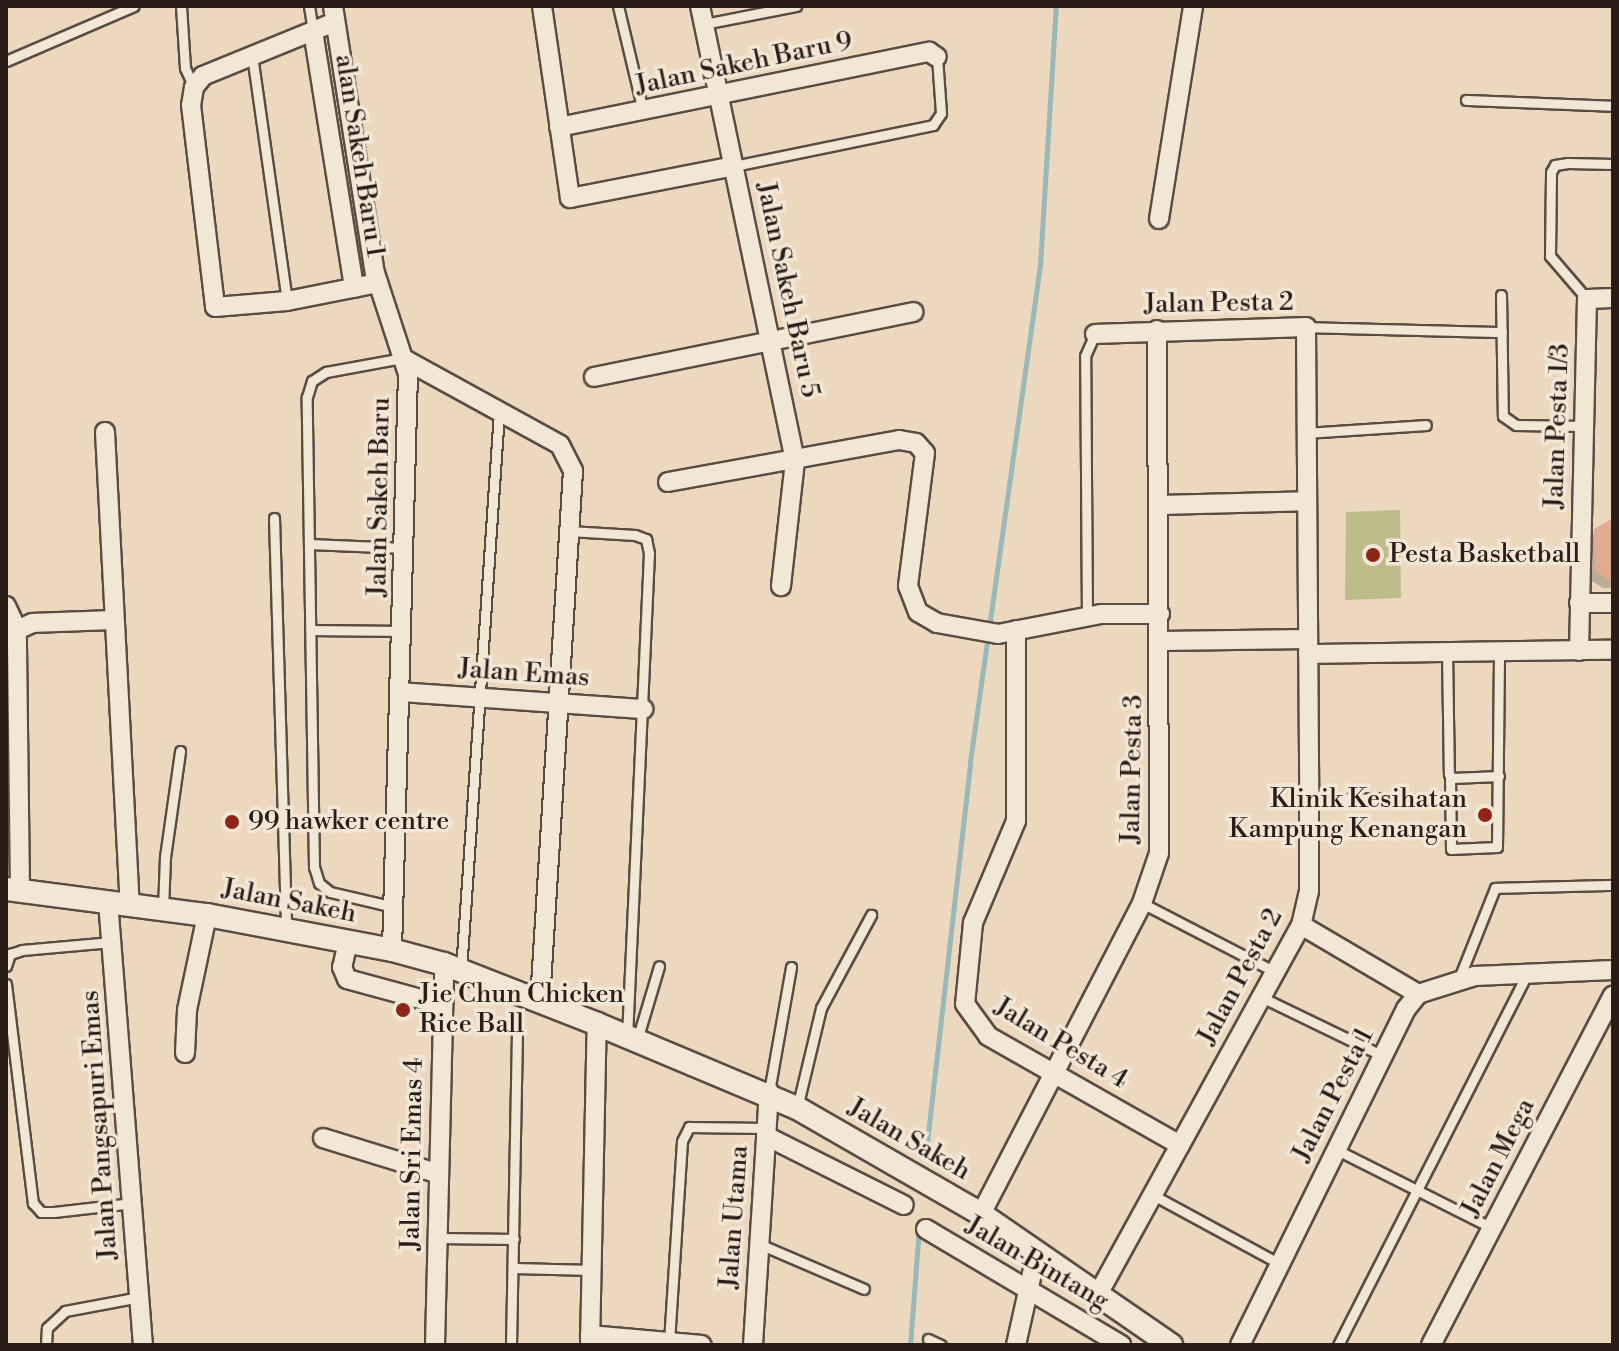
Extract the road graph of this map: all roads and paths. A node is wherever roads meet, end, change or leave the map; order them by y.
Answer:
1 (134, 6) edge
2 (181, 6) edge
3 (309, 6) edge
4 (542, 6) edge
5 (618, 6) edge
6 (796, 6) edge
7 (1193, 6) edge
8 (334, 14) edge
9 (702, 15) edge
10 (313, 31) junction
11 (252, 55) junction
12 (937, 57) joint
13 (6, 61) edge
14 (194, 87) junction
15 (720, 97) junction
16 (1466, 100) dead end
17 (1613, 106) edge
18 (643, 111) junction
19 (559, 127) junction
20 (1613, 164) edge
21 (734, 166) junction
22 (1159, 219) dead end
23 (378, 283) junction
24 (354, 288) junction
25 (1501, 295) dead end
26 (1613, 298) edge
27 (1587, 299) junction
28 (287, 301) junction
29 (913, 312) dead end
30 (1306, 327) junction
31 (1157, 330) junction
32 (1502, 332) junction
33 (1095, 334) joint
34 (771, 341) junction
35 (402, 358) junction
36 (594, 377) dead end
37 (499, 410) junction
38 (1426, 425) dead end
39 (1584, 426) junction
40 (105, 432) dead end
41 (1306, 433) junction
42 (795, 461) junction
43 (668, 482) dead end
44 (1307, 501) junction
45 (1159, 505) junction
46 (274, 518) dead end
47 (569, 531) junction
48 (309, 544) junction
49 (405, 548) junction
50 (781, 586) dead end
51 (1579, 603) junction
52 (1613, 603) edge
53 (6, 606) edge
54 (1160, 614) junction
55 (1087, 617) junction
56 (111, 620) junction
57 (17, 630) junction
58 (311, 630) junction
59 (403, 631) junction
60 (1007, 632) junction
61 (1161, 641) junction
62 (1308, 647) junction
63 (1613, 650) edge
64 (1579, 651) junction
65 (1447, 652) junction
66 (1499, 652) junction
67 (400, 692) junction
68 (480, 697) junction
69 (558, 703) junction
70 (643, 709) junction
71 (180, 751) dead end
72 (1499, 776) junction
73 (1450, 777) junction
74 (1309, 798) junction
75 (1410, 799) dead end
76 (1613, 885) edge
77 (13, 890) edge
78 (119, 902) junction
79 (1142, 903) junction
80 (394, 907) junction
81 (163, 909) junction
82 (207, 915) junction
83 (871, 915) dead end
84 (1301, 925) junction
85 (286, 930) junction
86 (112, 942) junction
87 (348, 942) junction
88 (392, 950) junction
89 (6, 966) edge
90 (659, 966) dead end
91 (791, 967) dead end
92 (453, 968) junction
93 (1613, 970) edge
94 (1275, 972) junction
95 (1527, 974) junction
96 (6, 984) edge
97 (1457, 984) junction
98 (1418, 994) junction
99 (1613, 995) edge
100 (1261, 997) junction
101 (540, 1001) junction
102 (443, 1005) junction
103 (597, 1024) junction
104 (517, 1029) dead end
105 (632, 1038) junction
106 (185, 1053) dead end
107 (1383, 1056) junction
108 (1054, 1072) junction
109 (769, 1092) junction
110 (797, 1108) junction
111 (766, 1132) junction
112 (323, 1138) dead end
113 (1180, 1145) junction
114 (1335, 1149) junction
115 (439, 1174) junction
116 (1416, 1188) junction
117 (1153, 1195) junction
118 (132, 1203) junction
119 (904, 1205) dead end
120 (981, 1214) junction
121 (1492, 1228) junction
122 (926, 1229) dead end
123 (437, 1238) junction
124 (514, 1239) junction
125 (759, 1244) junction
126 (1037, 1251) junction
127 (1278, 1263) junction
128 (514, 1268) junction
129 (592, 1270) junction
130 (864, 1289) dead end
131 (1029, 1290) junction
132 (1099, 1293) junction
133 (140, 1297) junction
134 (928, 1339) dead end
135 (590, 1340) edge
136 (669, 1342) junction
137 (46, 1345) edge
138 (143, 1345) edge
139 (435, 1345) edge
140 (511, 1345) edge
141 (702, 1345) edge
142 (753, 1345) edge
143 (941, 1345) edge
144 (1016, 1345) edge
145 (1121, 1345) edge
146 (1171, 1345) edge
147 (1240, 1345) edge
148 (1338, 1345) edge
149 (1431, 1345) edge

1 - 13 lane
2 - 14 lane
3 - 10 lane
4 - 19 street
5 - 18 lane
6 - 9 lane
7 - 22 street
8 - 10 street
8 - 23 street, Jalan Sakeh Baru
9 - 15 street, Jalan Sakeh Baru 5
10 - 11 street
10 - 24 street, alan Sakeh Baru 1
11 - 14 street
11 - 28 lane
12 - 15 street, Jalan Sakeh Baru 9
12 - 21 lane
14 - 28 street
15 - 18 street, Jalan Sakeh Baru 9
15 - 21 street, Jalan Sakeh Baru 5
16 - 17 lane
18 - 19 street, Jalan Sakeh Baru 9
19 - 21 street
20 - 27 lane
21 - 34 street, Jalan Sakeh Baru 5
23 - 24 street
23 - 35 street, Jalan Sakeh Baru
24 - 28 street
25 - 32 lane
26 - 27 street
27 - 39 street, Jalan Pesta 1/3
29 - 34 street
30 - 31 street, Jalan Pesta 2
30 - 32 lane
30 - 41 street, Jalan Pesta 2
31 - 33 street, Jalan Pesta 2
31 - 45 street, Jalan Pesta 3
32 - 39 lane
33 - 55 lane
34 - 36 street
34 - 42 street, Jalan Sakeh Baru 5
35 - 37 street
35 - 48 lane
35 - 49 street, Jalan Sakeh Baru
37 - 47 street
37 - 68 lane
38 - 41 lane
39 - 51 street, Jalan Pesta 1/3
40 - 56 street, Jalan Pangsapuri Emas
41 - 44 street, Jalan Pesta 2
42 - 43 street
42 - 50 street, Jalan Sakeh Baru 5
42 - 60 street
44 - 45 street
44 - 62 street, Jalan Pesta 2
45 - 54 street, Jalan Pesta 3
46 - 85 lane
47 - 69 street
47 - 70 lane
48 - 49 lane
48 - 58 lane
49 - 59 street, Jalan Sakeh Baru
51 - 52 street
51 - 64 street, Jalan Pesta 1/3
53 - 57 street
54 - 55 street
54 - 61 street, Jalan Pesta 3
55 - 60 street
56 - 57 street
56 - 78 street, Jalan Pangsapuri Emas
57 - 77 street
58 - 59 lane
58 - 80 lane
59 - 67 street, Jalan Sakeh Baru
60 - 108 street, Jalan Pesta 4
61 - 62 street
61 - 79 street, Jalan Pesta 3
62 - 65 street
62 - 74 street, Jalan Pesta 2
63 - 64 street
64 - 66 street
65 - 66 street
65 - 73 lane
66 - 72 lane
67 - 68 street, Jalan Emas
67 - 80 street, Jalan Sakeh Baru
68 - 69 street, Jalan Emas
68 - 92 lane
69 - 70 street, Jalan Emas
69 - 101 street
70 - 105 lane
71 - 81 lane
72 - 73 lane
72 - 73 lane
74 - 75 lane
74 - 84 street, Jalan Pesta 2
76 - 97 lane
77 - 78 street, Jalan Sakeh
78 - 81 street, Jalan Sakeh
78 - 86 street, Jalan Pangsapuri Emas
79 - 94 lane
79 - 108 street, Jalan Pesta 3
80 - 88 street, Jalan Sakeh Baru
81 - 82 street, Jalan Sakeh
82 - 85 street, Jalan Sakeh
82 - 106 street
83 - 110 lane
84 - 94 street, Jalan Pesta 2
84 - 98 street
85 - 87 street, Jalan Sakeh
86 - 89 lane
86 - 118 street, Jalan Pangsapuri Emas
87 - 88 street, Jalan Sakeh
87 - 102 street
88 - 92 street, Jalan Sakeh
90 - 105 lane
91 - 109 lane
92 - 101 street, Jalan Sakeh
92 - 102 street, Jalan Sri Emas 4
93 - 95 street
94 - 100 street, Jalan Pesta 2
95 - 97 street
95 - 116 lane
96 - 118 lane
97 - 98 street
98 - 107 street, Jalan Pesta 1
99 - 121 street, Jalan Mega
100 - 107 lane
100 - 113 street, Jalan Pesta 2
101 - 103 street, Jalan Sakeh
102 - 115 street, Jalan Sri Emas 4
103 - 105 street, Jalan Sakeh
103 - 129 street
104 - 124 lane
105 - 109 street, Jalan Sakeh
107 - 114 street, Jalan Pesta 1
108 - 113 street, Jalan Pesta 4
108 - 120 street, Jalan Pesta 3
109 - 110 street, Jalan Sakeh
109 - 111 street, Jalan Utama
110 - 120 street, Jalan Sakeh
111 - 119 street
111 - 125 street, Jalan Utama
111 - 136 lane
112 - 115 street
113 - 117 street, Jalan Pesta 2
114 - 116 lane
114 - 127 street, Jalan Pesta 1
115 - 123 street, Jalan Sri Emas 4
116 - 121 lane
116 - 148 lane
117 - 127 lane
117 - 132 street, Jalan Pesta 2
118 - 133 street, Jalan Pangsapuri Emas
120 - 126 street, Jalan Sakeh
121 - 149 street, Jalan Mega
122 - 131 street, Jalan Bintang
123 - 124 lane
123 - 139 street, Jalan Sri Emas 4
124 - 128 lane
125 - 130 lane
125 - 142 street, Jalan Utama
126 - 131 street
126 - 132 street, Jalan Sakeh
127 - 147 street, Jalan Pesta 1
128 - 129 lane
128 - 140 lane
129 - 135 street
131 - 144 street
131 - 145 street, Jalan Bintang
132 - 146 street, Jalan Sakeh
133 - 137 lane
133 - 138 street, Jalan Pangsapuri Emas
134 - 143 lane
135 - 136 street
136 - 141 street

